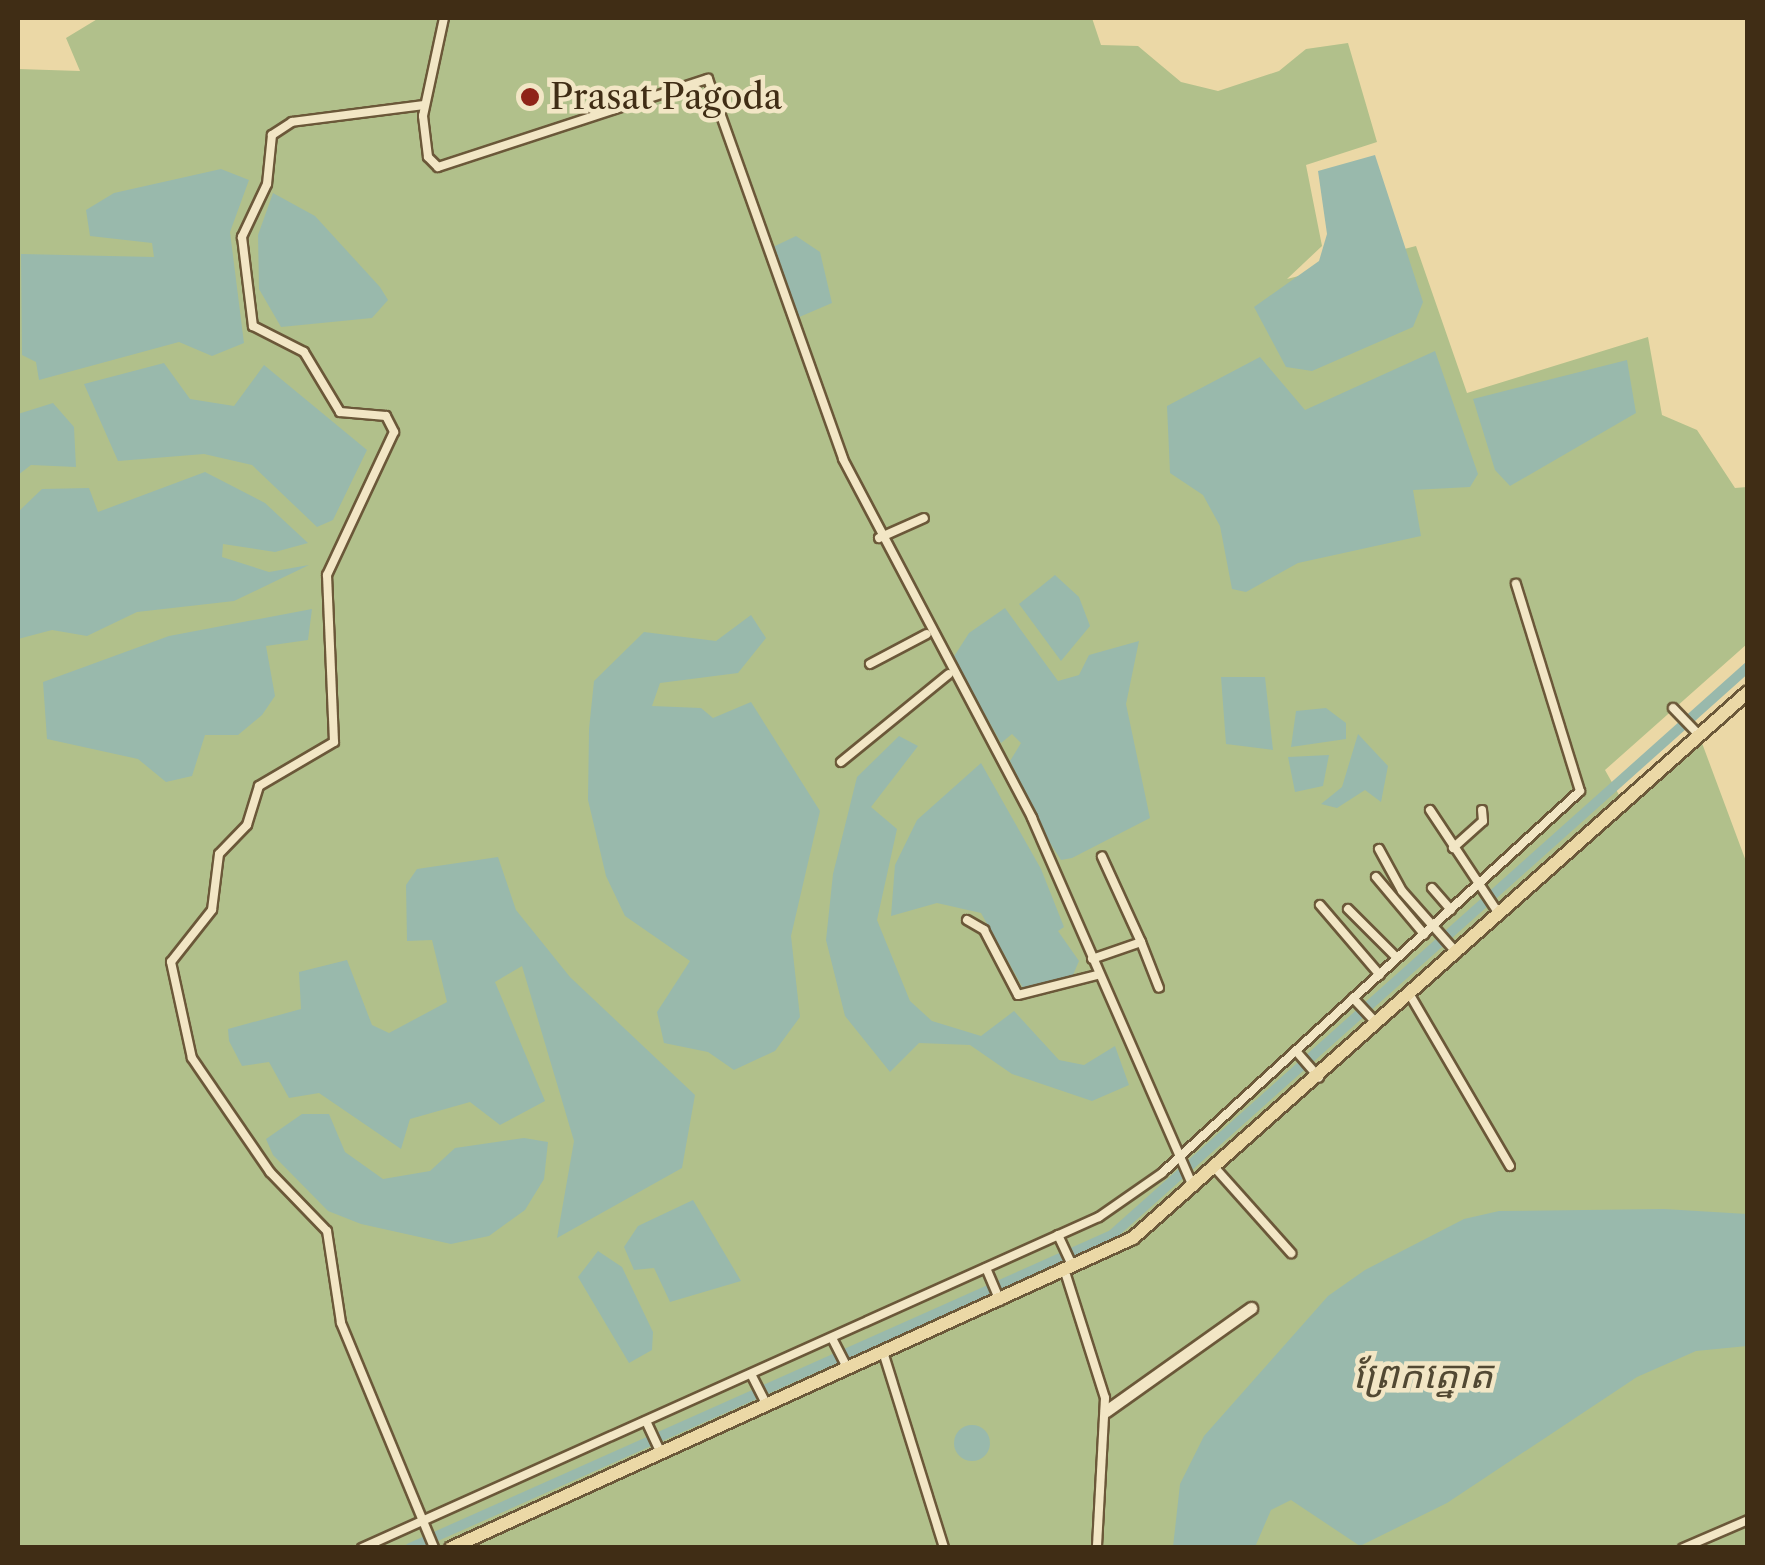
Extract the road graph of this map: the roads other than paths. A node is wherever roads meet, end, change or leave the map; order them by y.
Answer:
1 (444, 18) edge
2 (424, 105) junction
3 (924, 518) dead end
4 (879, 538) junction
5 (1516, 584) dead end
6 (928, 634) junction
7 (870, 664) dead end
8 (949, 674) junction
9 (1748, 692) edge
10 (1676, 712) dead end
11 (1695, 732) junction
12 (841, 762) dead end
13 (1430, 810) dead end
14 (1482, 810) dead end
15 (1453, 848) junction
16 (1379, 849) dead end
17 (1102, 856) dead end
18 (1376, 878) dead end
19 (1432, 888) dead end
20 (1478, 890) junction
21 (1320, 905) dead end
22 (1348, 909) dead end
23 (1451, 910) junction
24 (1496, 910) junction
25 (967, 920) dead end
26 (1431, 931) junction
27 (1141, 942) junction
28 (1453, 948) junction
29 (1397, 958) junction
30 (1092, 959) junction
31 (1380, 974) junction
32 (1097, 975) junction
33 (1158, 988) dead end
34 (1410, 995) junction
35 (1355, 1001) junction
36 (1373, 1020) junction
37 (1296, 1051) junction
38 (1319, 1077) junction
39 (1177, 1163) junction
40 (1510, 1166) dead end
41 (1216, 1169) junction
42 (1191, 1185) junction
43 (1058, 1235) junction
44 (1290, 1253) dead end
45 (988, 1272) junction
46 (1070, 1272) junction
47 (999, 1298) junction
48 (1251, 1308) dead end
49 (832, 1338) junction
50 (884, 1354) junction
51 (849, 1370) junction
52 (753, 1378) junction
53 (764, 1401) junction
54 (1106, 1412) junction
55 (646, 1421) junction
56 (662, 1454) junction
57 (1748, 1520) edge
58 (424, 1523) junction
59 (432, 1544) edge
60 (362, 1548) edge
61 (452, 1548) edge
62 (944, 1548) edge
63 (1097, 1548) edge
64 (1684, 1548) edge

1 - 2 street
2 - 4 street
2 - 58 street
3 - 4 street
4 - 6 street
5 - 20 street
6 - 7 street
6 - 8 street
8 - 12 street
8 - 30 street
9 - 11 main road
10 - 11 street
11 - 24 main road
13 - 15 street
14 - 15 street
15 - 20 street
16 - 26 street
17 - 27 street
18 - 26 street
19 - 23 street
20 - 23 street
20 - 24 street
21 - 31 street
22 - 29 street
23 - 26 street
24 - 28 main road
25 - 32 street
26 - 28 street
26 - 29 street
27 - 30 street
27 - 33 street
28 - 34 main road
29 - 31 street
30 - 32 street
31 - 35 street
32 - 39 street
34 - 36 main road
34 - 40 street
35 - 36 street
35 - 37 street
36 - 38 main road
37 - 38 street
37 - 39 street
38 - 41 main road
39 - 42 street
39 - 43 street
41 - 42 main road
41 - 44 street
42 - 46 main road
43 - 45 street
43 - 46 street
45 - 47 street
45 - 49 street
46 - 47 main road
46 - 54 street
47 - 50 main road
48 - 54 street
49 - 51 street
49 - 52 street
50 - 51 main road
50 - 62 street
51 - 53 main road
52 - 53 street
52 - 55 street
53 - 56 main road
54 - 63 street
55 - 56 street
55 - 58 street
56 - 61 main road
57 - 64 street
58 - 59 street
58 - 60 street

